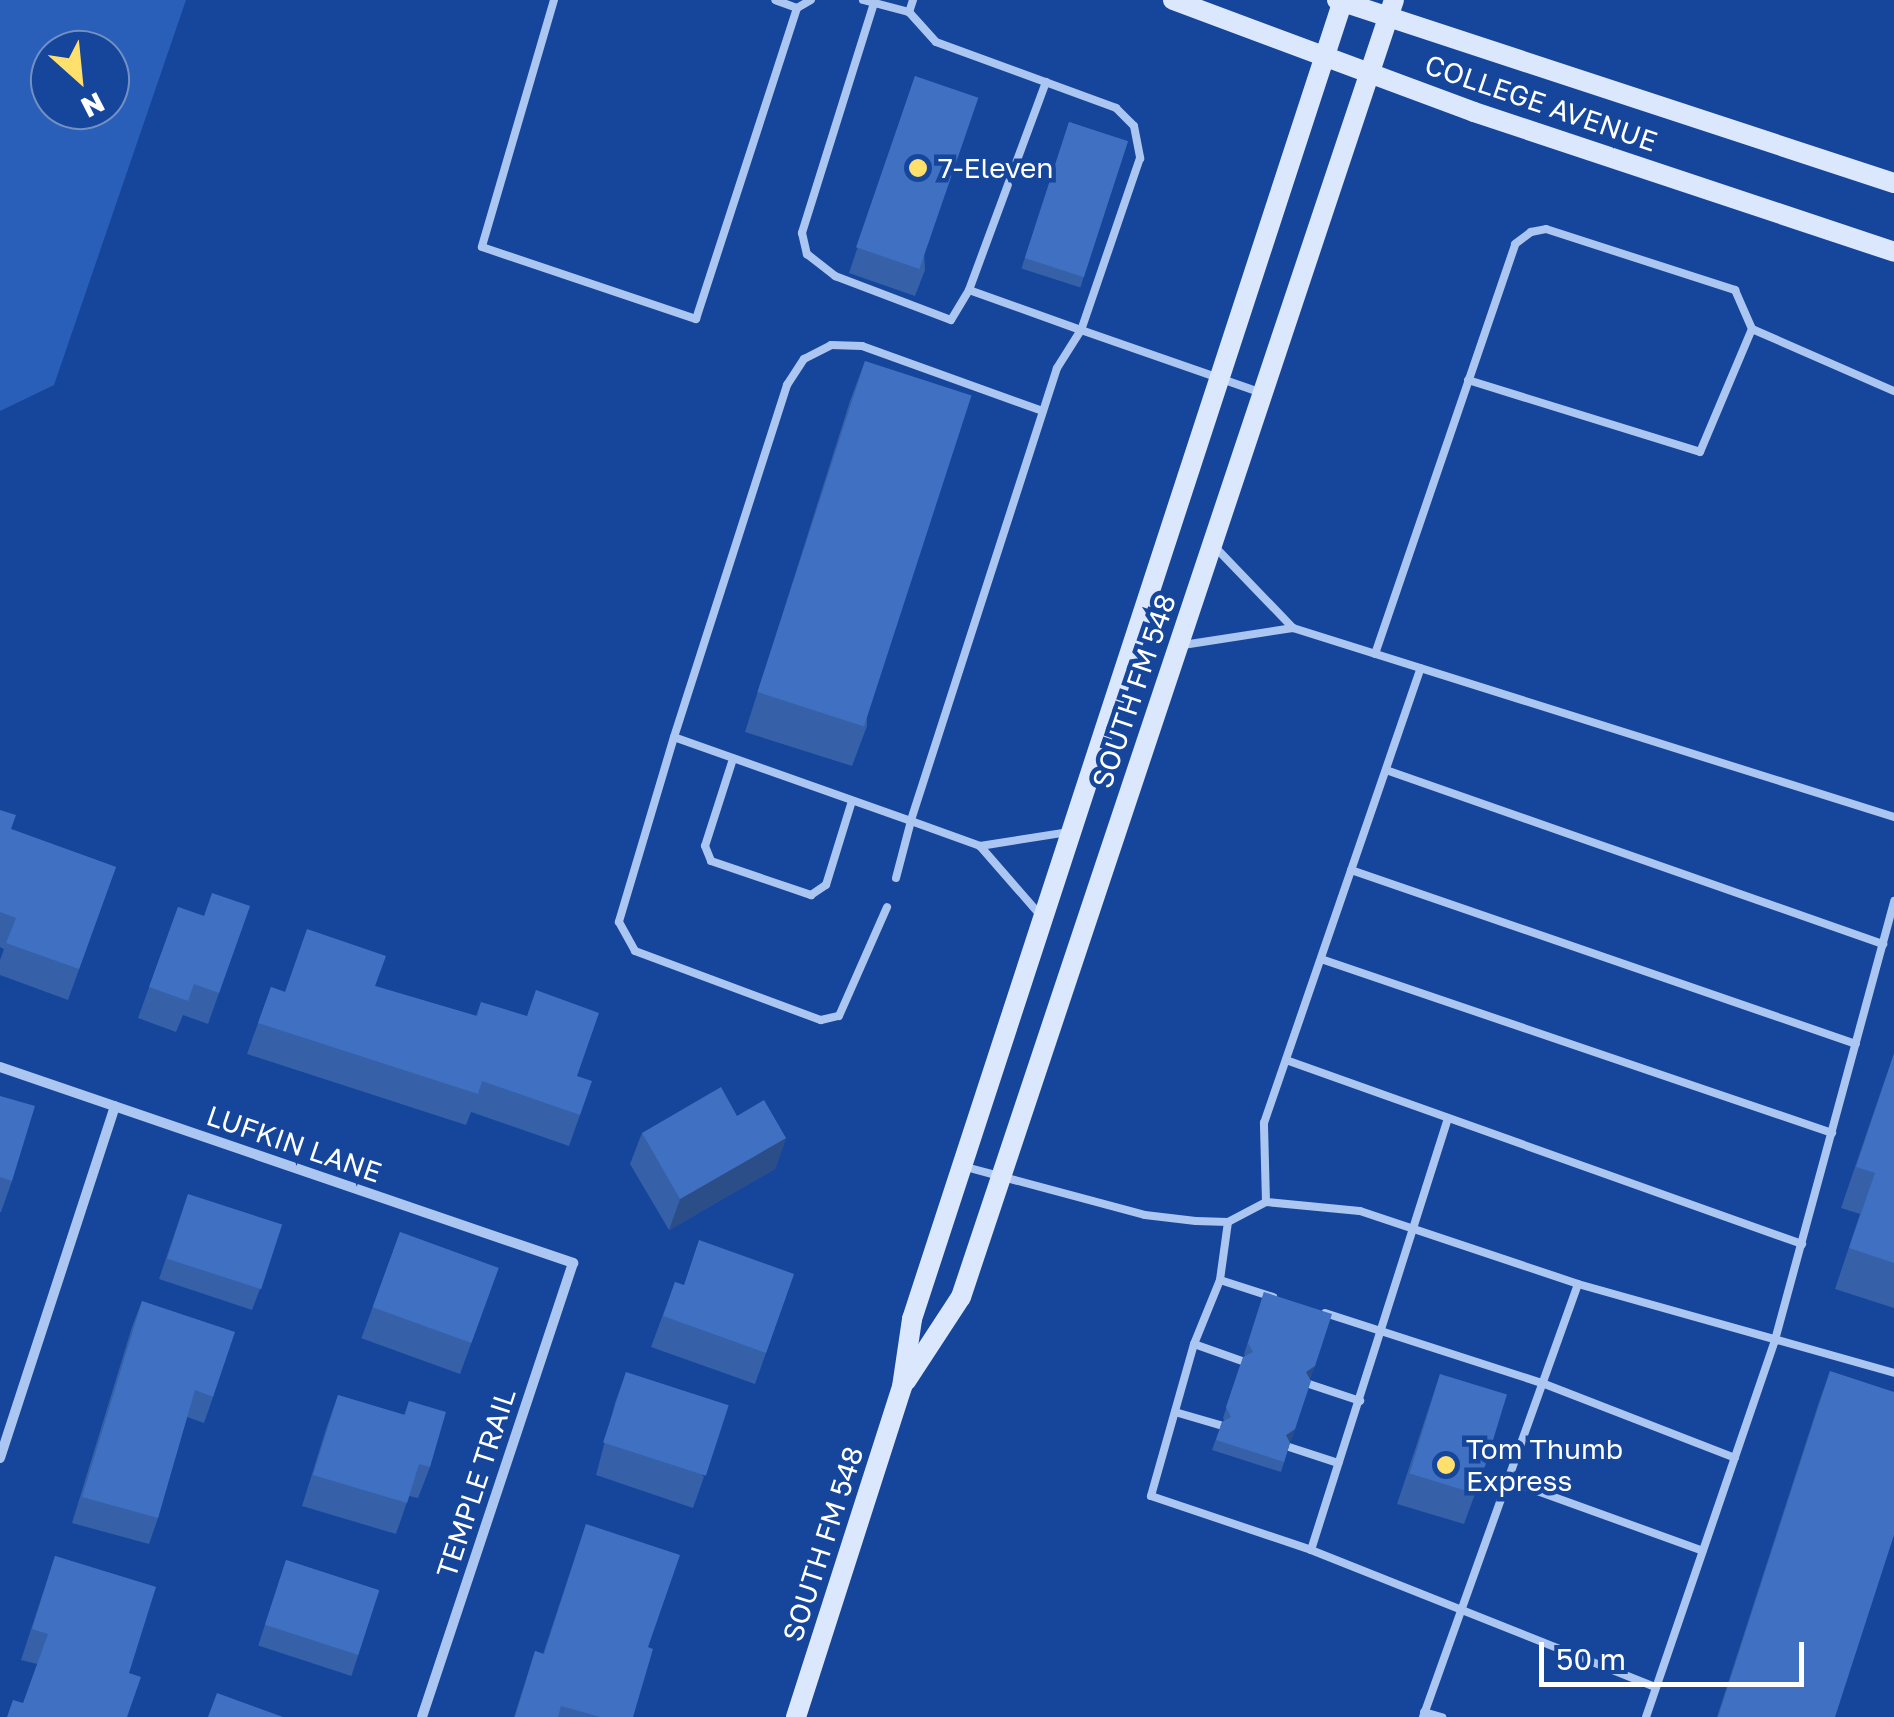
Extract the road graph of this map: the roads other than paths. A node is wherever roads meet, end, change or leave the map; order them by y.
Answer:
1 (554, 0) edge
2 (775, 0) edge
3 (811, 0) edge
4 (863, 0) edge
5 (913, 0) edge
6 (1173, 0) edge
7 (1341, 1) edge
8 (874, 3) junction
9 (798, 8) junction
10 (1391, 8) edge
11 (908, 12) junction
12 (1326, 55) junction
13 (1370, 72) junction
14 (1046, 82) junction
15 (1894, 183) edge
16 (1894, 252) edge
17 (969, 290) junction
18 (1752, 329) junction
19 (1081, 330) junction
20 (1221, 376) junction
21 (1468, 380) junction
22 (1894, 391) edge
23 (1262, 393) junction
24 (1043, 411) junction
25 (1212, 544) junction
26 (1294, 628) junction
27 (1178, 645) junction
28 (1375, 654) junction
29 (1421, 668) junction
30 (674, 738) junction
31 (732, 762) junction
32 (1386, 770) junction
33 (852, 802) junction
34 (1894, 817) edge
35 (911, 821) junction
36 (1068, 832) junction
37 (980, 846) junction
38 (1351, 870) junction
39 (896, 878) dead end
40 (1894, 901) edge
41 (887, 907) dead end
42 (1043, 918) junction
43 (1882, 944) junction
44 (1321, 959) junction
45 (1856, 1044) junction
46 (1286, 1060) junction
47 (0, 1067) edge
48 (115, 1106) junction
49 (1448, 1118) junction
50 (1832, 1133) junction
51 (962, 1166) junction
52 (1001, 1177) junction
53 (1266, 1202) junction
54 (1228, 1222) junction
55 (1412, 1227) junction
56 (1802, 1244) junction
57 (573, 1263) joint
58 (1220, 1280) junction
59 (1578, 1284) junction
60 (1293, 1303) edge
61 (1312, 1309) edge
62 (1385, 1332) junction
63 (1775, 1340) junction
64 (1194, 1344) junction
65 (1242, 1361) edge
66 (1894, 1373) edge
67 (1542, 1383) junction
68 (1309, 1384) edge
69 (902, 1387) junction
70 (1360, 1401) junction
71 (1174, 1412) junction
72 (1220, 1425) edge
73 (1289, 1447) edge
74 (0, 1458) edge
75 (1735, 1458) junction
76 (1338, 1463) junction
77 (1507, 1480) junction
78 (1311, 1550) junction
79 (1702, 1552) junction
80 (1460, 1607) junction
81 (1656, 1688) junction
82 (1424, 1714) edge
83 (422, 1717) edge
84 (796, 1717) edge
85 (1442, 1717) edge
86 (1646, 1717) edge

1 - 9 lane
2 - 9 lane
3 - 9 lane
4 - 8 lane
5 - 11 lane
6 - 12 main road, COLLEGE AVENUE
7 - 10 main road, COLLEGE AVENUE
7 - 12 main road, SOUTH FM 548
8 - 11 lane
8 - 17 lane
10 - 13 main road, SOUTH FM 548
10 - 15 main road, COLLEGE AVENUE
11 - 14 lane
12 - 13 main road, COLLEGE AVENUE
12 - 20 main road, SOUTH FM 548
13 - 16 main road, COLLEGE AVENUE
13 - 23 main road, SOUTH FM 548
14 - 17 lane
14 - 19 lane
17 - 19 lane
18 - 21 lane
18 - 21 lane
18 - 22 lane
19 - 20 lane
19 - 24 lane
20 - 23 lane
20 - 36 main road, SOUTH FM 548
21 - 28 lane
23 - 25 main road, SOUTH FM 548
24 - 30 lane
24 - 35 lane
25 - 26 lane
25 - 27 main road, SOUTH FM 548
26 - 27 lane
26 - 28 lane
27 - 52 main road, SOUTH FM 548
28 - 29 lane
29 - 32 lane
29 - 34 lane
30 - 31 lane
30 - 41 lane
31 - 33 lane
31 - 33 lane
32 - 38 lane
32 - 43 lane
33 - 35 lane
35 - 37 lane
35 - 39 lane
36 - 37 lane
36 - 42 main road, SOUTH FM 548
37 - 42 lane
38 - 44 lane
38 - 45 lane
40 - 43 lane
42 - 51 main road, SOUTH FM 548
43 - 45 lane
44 - 46 lane
44 - 50 lane
45 - 50 lane
46 - 49 lane
46 - 53 lane
47 - 48 street, LUFKIN LANE
48 - 57 street, LUFKIN LANE
48 - 74 street
49 - 55 lane
49 - 56 lane
50 - 56 lane
51 - 52 lane
51 - 69 main road, SOUTH FM 548
52 - 54 lane
52 - 69 main road, SOUTH FM 548
53 - 54 lane
53 - 55 lane
54 - 58 lane
55 - 59 lane
55 - 62 lane
56 - 63 lane
57 - 83 street, TEMPLE TRAIL
58 - 60 lane
58 - 64 lane
59 - 63 lane
59 - 67 lane
61 - 62 lane
62 - 67 lane
62 - 70 lane
63 - 66 lane
63 - 75 lane
64 - 65 lane
64 - 71 lane
67 - 75 lane
67 - 77 lane
68 - 70 lane
69 - 84 main road, SOUTH FM 548
70 - 76 lane
71 - 72 lane
71 - 78 lane
73 - 76 lane
75 - 79 lane
76 - 78 lane
77 - 79 lane
77 - 80 lane
78 - 80 lane
79 - 81 lane
80 - 81 lane
80 - 82 lane
81 - 86 lane
82 - 85 lane

